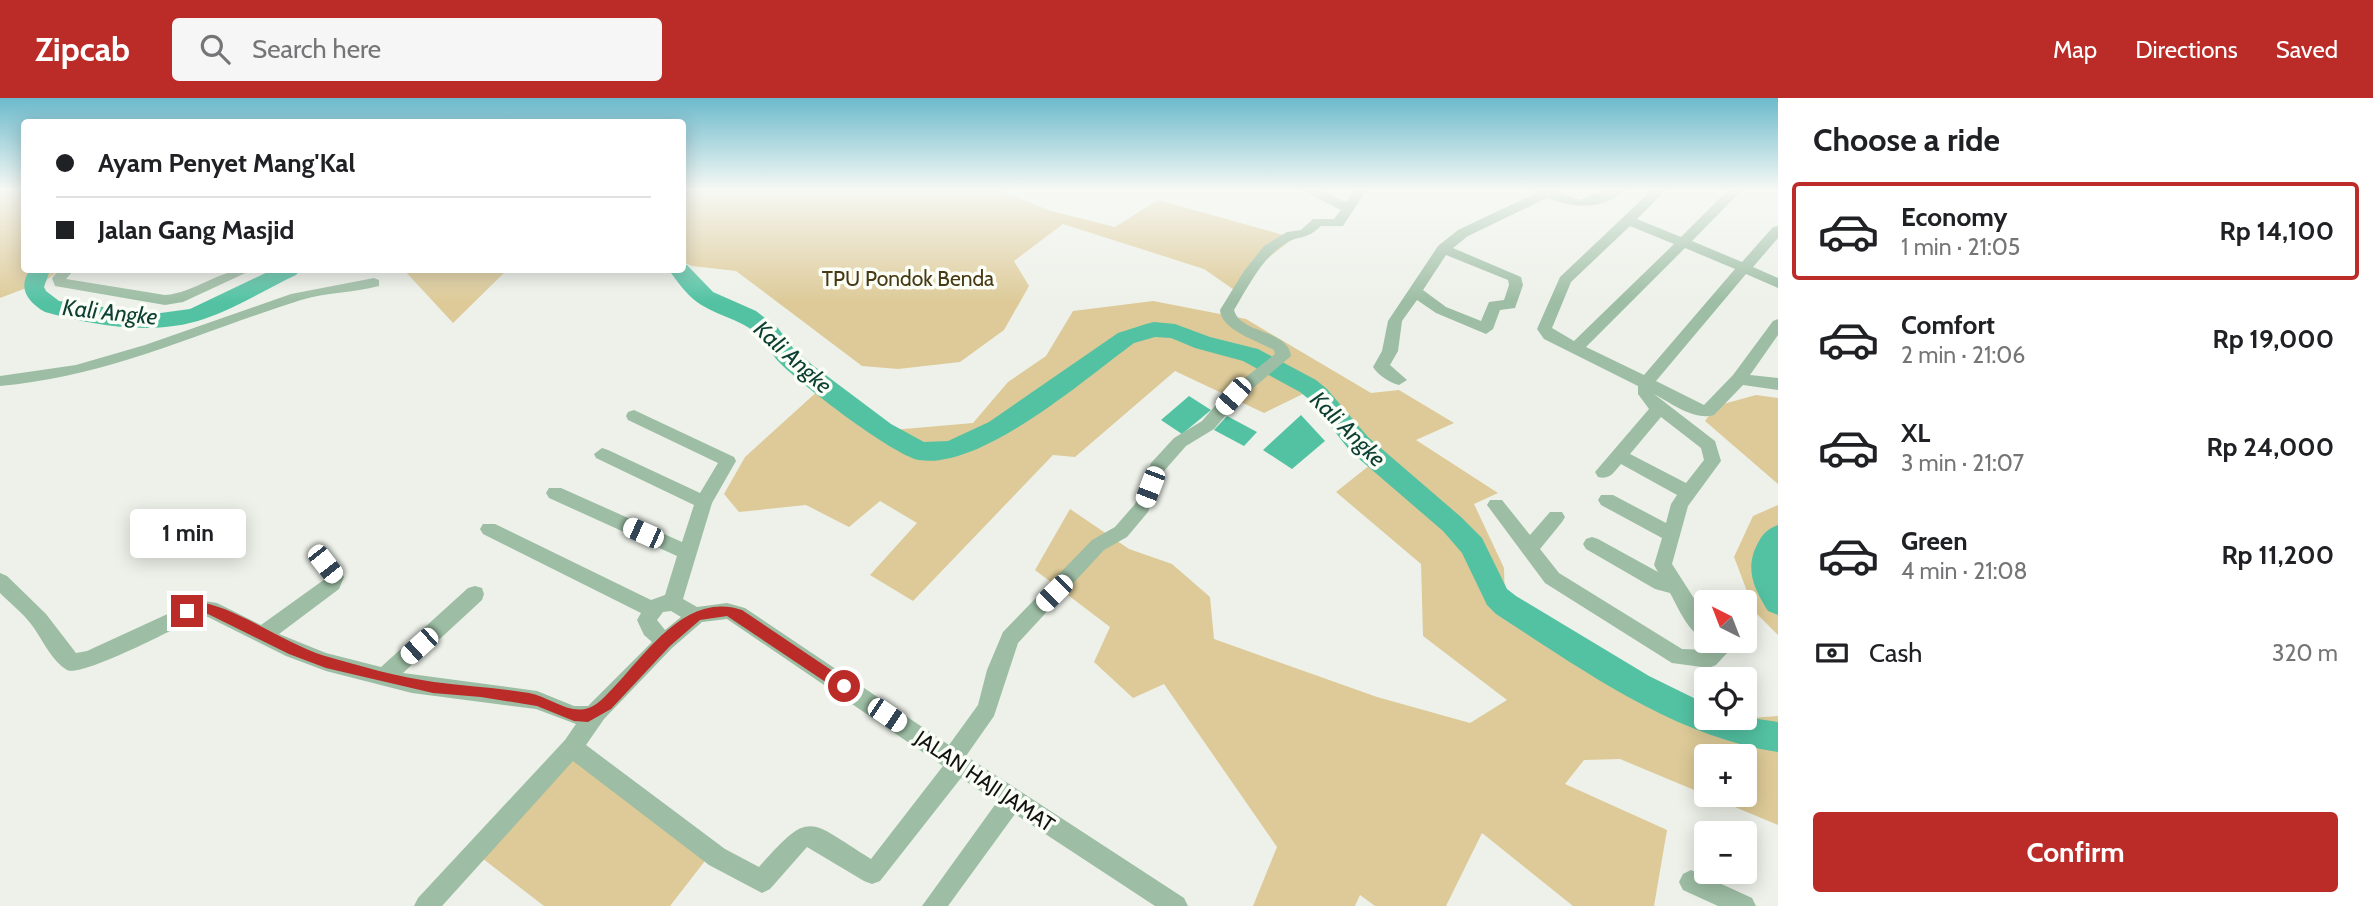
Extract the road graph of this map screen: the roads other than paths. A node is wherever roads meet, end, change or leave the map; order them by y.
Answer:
1 (1313, 227) edge
2 (1475, 227) edge
3 (1621, 227) edge
4 (1645, 227) edge
5 (1700, 227) edge
6 (1778, 230) edge
7 (1685, 243) junction
8 (1443, 249) junction
9 (1744, 268) junction
10 (63, 273) edge
11 (238, 273) edge
12 (1778, 282) edge
13 (374, 283) dead end
14 (1414, 291) junction
15 (1778, 324) edge
16 (1576, 348) junction
17 (1739, 379) junction
18 (1399, 380) dead end
19 (0, 381) edge
20 (1646, 383) junction
21 (1778, 384) edge
22 (1659, 408) junction
23 (634, 416) dead end
24 (602, 454) dead end
25 (1618, 456) junction
26 (1604, 472) dead end
27 (555, 493) dead end
28 (1689, 493) junction
29 (1607, 500) dead end
30 (705, 502) junction
31 (1496, 505) dead end
32 (1556, 517) dead end
33 (489, 529) dead end
34 (1672, 535) junction
35 (1591, 544) dead end
36 (1529, 549) junction
37 (687, 552) junction
38 (321, 558) dead end
39 (0, 581) edge
40 (1675, 586) junction
41 (475, 594) dead end
42 (672, 603) junction
43 (652, 609) junction
44 (1694, 614) edge
45 (695, 616) junction
46 (262, 635) junction
47 (665, 642) junction
48 (1717, 653) edge
49 (385, 676) junction
50 (597, 712) junction
51 (572, 747) junction
52 (954, 761) junction
53 (1012, 800) junction
54 (1691, 882) dead end
55 (426, 906) edge
56 (934, 906) edge
57 (1176, 906) edge
58 (1744, 906) edge

1 - 52 street
2 - 8 street
3 - 16 street
4 - 7 street
5 - 7 street
6 - 9 street
7 - 9 street
7 - 16 street
8 - 14 street
8 - 14 street
9 - 12 street
9 - 20 street
10 - 11 street
13 - 19 street
14 - 18 street
15 - 17 street
16 - 20 street
17 - 20 street
17 - 21 street
20 - 22 street
22 - 25 street
22 - 28 street
23 - 30 street
24 - 30 street
25 - 26 street
25 - 28 street
27 - 37 street
28 - 34 street
29 - 34 street
30 - 37 street
31 - 36 street
32 - 36 street
33 - 43 street
34 - 40 street
35 - 40 street
36 - 48 street
37 - 42 street
38 - 46 street
39 - 46 street
40 - 44 street
41 - 49 street
42 - 43 street
42 - 45 street
43 - 47 street
45 - 47 street
45 - 52 street, JALAN HAJI JAMAT
46 - 49 street
47 - 50 street
49 - 50 street
50 - 51 street
51 - 52 street
51 - 55 street
52 - 53 street, JALAN HAJI JAMAT
53 - 56 street
53 - 57 street, JALAN HAJI JAMAT
54 - 58 street

